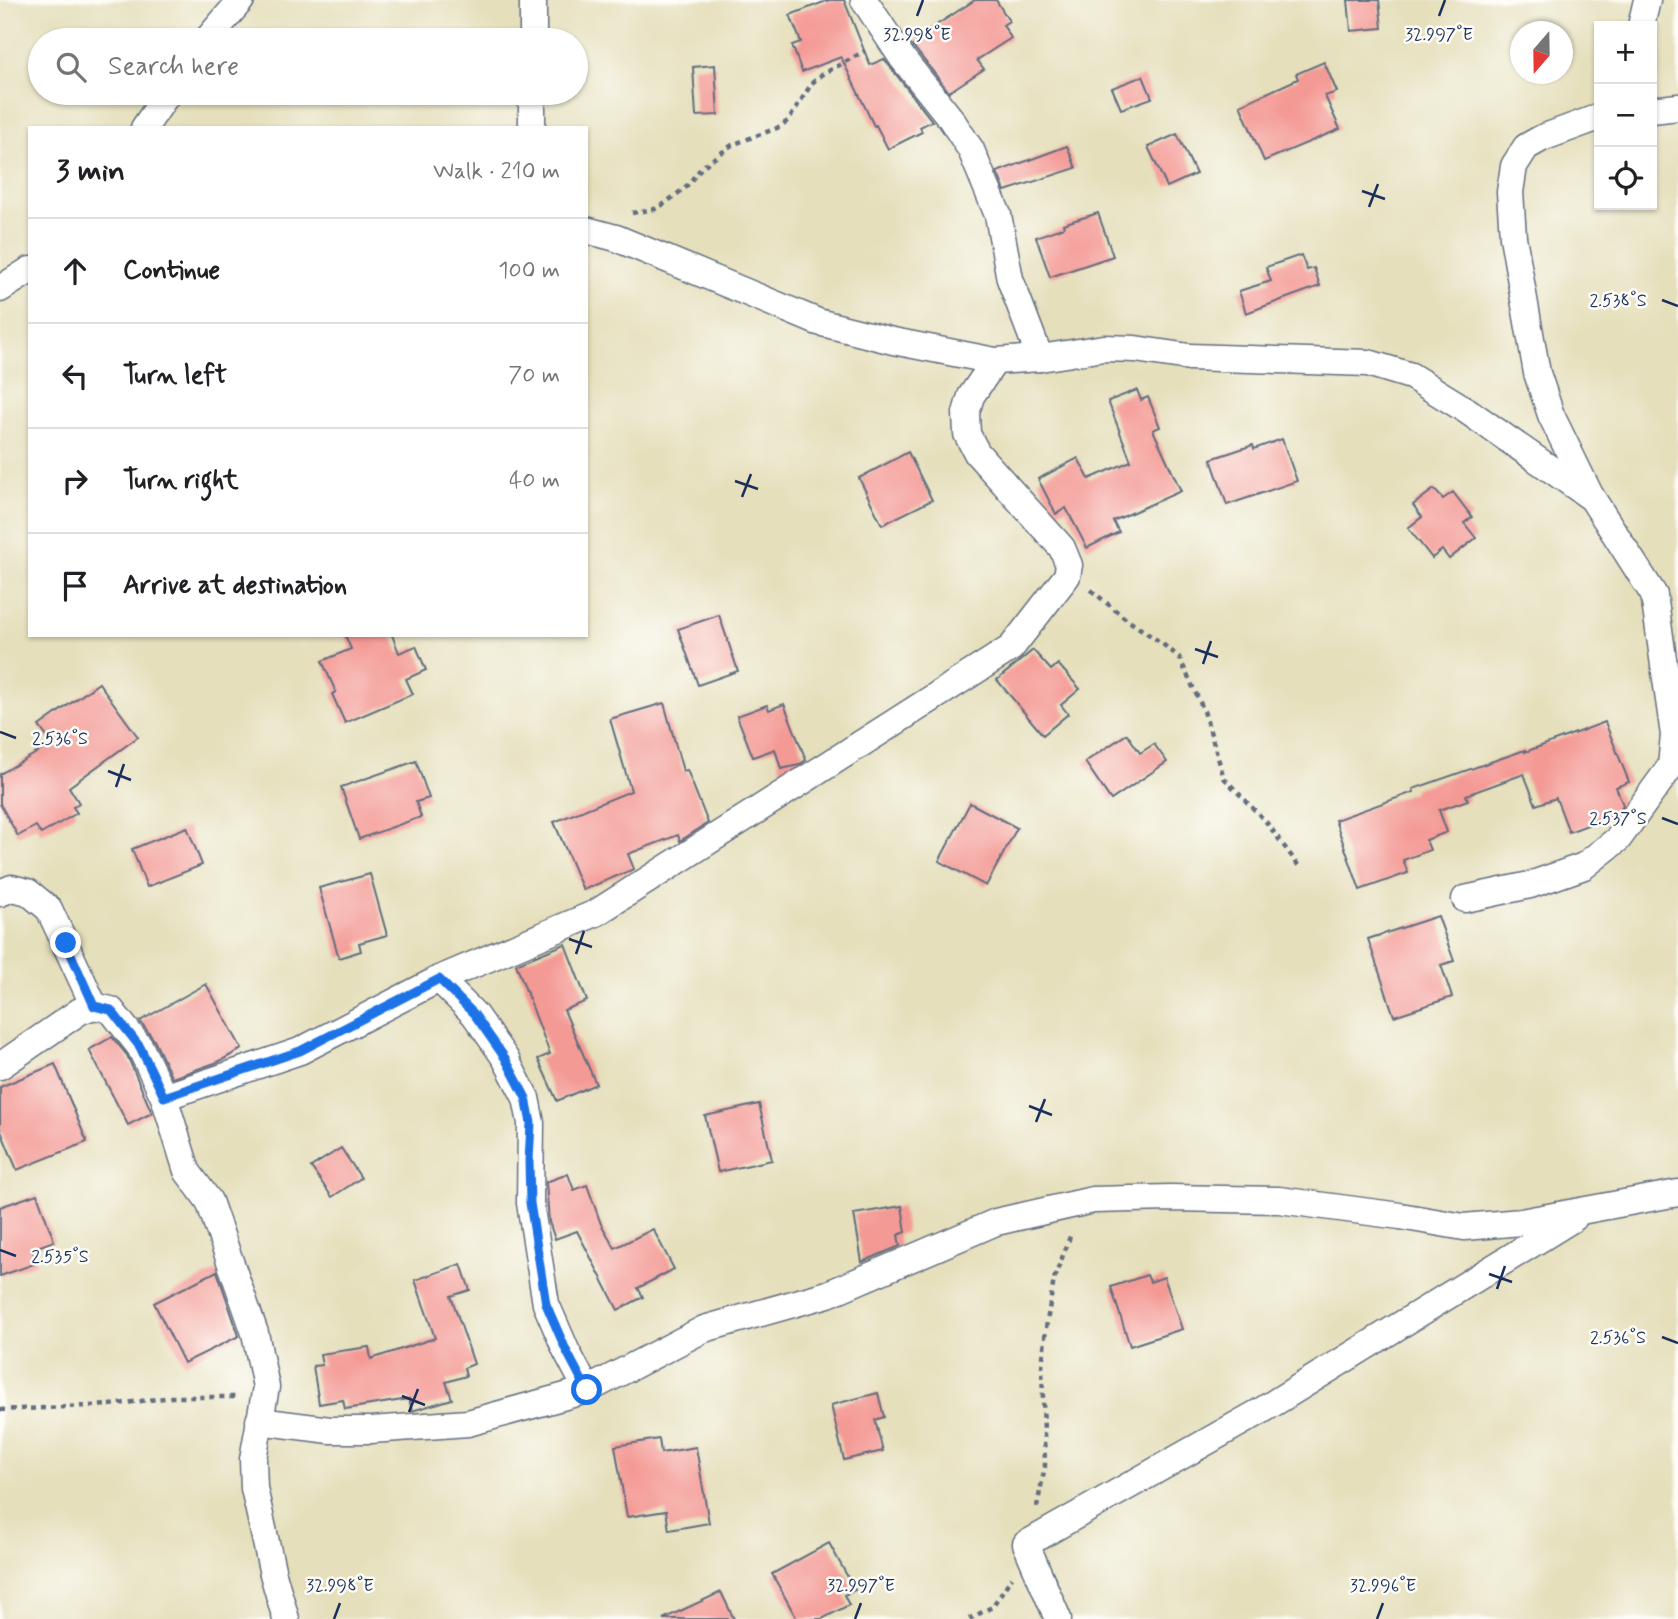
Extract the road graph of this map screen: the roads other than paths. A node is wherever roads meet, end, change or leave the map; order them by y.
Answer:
1 (241, 0) edge
2 (533, 0) edge
3 (864, 0) edge
4 (1647, 0) edge
5 (1642, 21) edge
6 (217, 28) edge
7 (533, 28) edge
8 (160, 105) edge
9 (533, 105) edge
10 (1678, 107) edge
11 (1657, 109) edge
12 (1594, 119) edge
13 (145, 126) edge
14 (532, 126) edge
15 (588, 230) edge
16 (28, 271) edge
17 (0, 289) edge
18 (1040, 358) junction
19 (995, 361) junction
20 (1592, 498) junction
21 (1666, 592) edge
22 (0, 893) edge
23 (1465, 899) dead end
24 (439, 979) junction
25 (94, 1006) junction
26 (0, 1066) edge
27 (164, 1097) junction
28 (1678, 1194) edge
29 (1586, 1210) junction
30 (587, 1390) junction
31 (262, 1409) junction
32 (286, 1619) edge
33 (1058, 1619) edge

1 - 6 street
2 - 7 street
3 - 18 street
4 - 5 street
8 - 13 street
9 - 14 street
10 - 11 street
12 - 20 street
15 - 19 street
16 - 17 street
18 - 19 street
18 - 20 street
19 - 24 street
20 - 21 street
21 - 23 street
22 - 25 street
24 - 27 street
24 - 30 street
25 - 26 street
25 - 27 street
27 - 31 street
28 - 29 street
29 - 30 street
29 - 33 street
30 - 31 street
31 - 32 street

